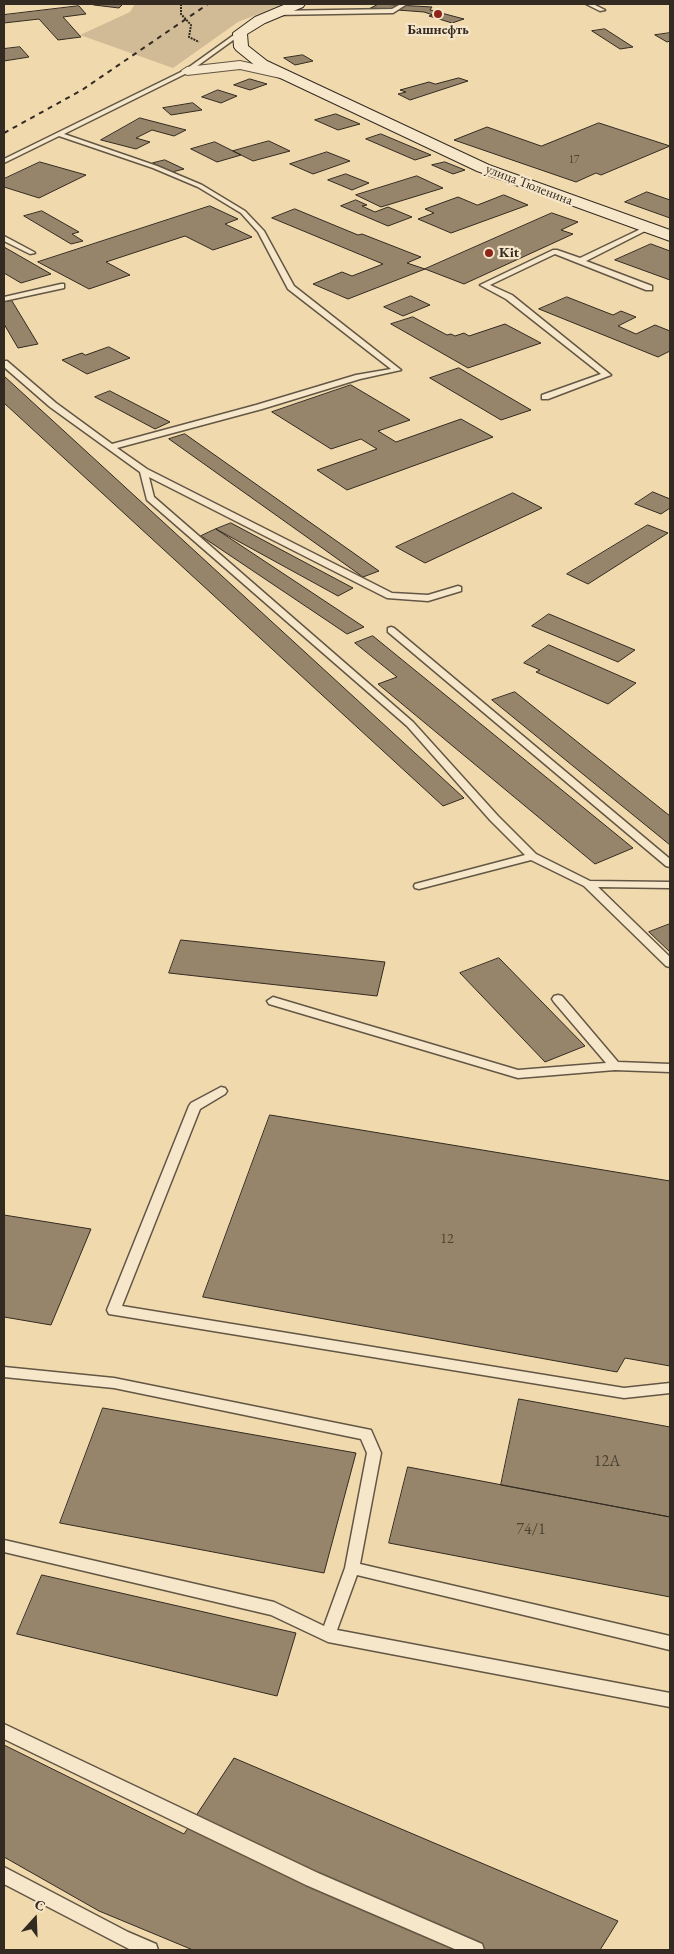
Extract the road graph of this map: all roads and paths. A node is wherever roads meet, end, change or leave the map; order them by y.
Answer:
1 (182, 4) edge
2 (298, 4) edge
3 (404, 4) edge
4 (589, 4) edge
5 (602, 10) dead end
6 (272, 13) junction
7 (240, 34) junction
8 (204, 45) dead end
9 (187, 71) junction
10 (285, 75) junction
11 (59, 134) junction
12 (4, 160) edge
13 (647, 228) junction
14 (670, 236) edge
15 (4, 238) edge
16 (32, 253) dead end
17 (580, 261) junction
18 (61, 286) dead end
19 (648, 288) dead end
20 (4, 299) edge
21 (4, 363) edge
22 (545, 397) dead end
23 (111, 447) junction
24 (144, 471) junction
25 (458, 589) dead end
26 (391, 630) dead end
27 (532, 856) junction
28 (670, 864) edge
29 (588, 884) junction
30 (670, 885) edge
31 (418, 886) dead end
32 (670, 963) edge
33 (558, 999) dead end
34 (273, 1002) dead end
35 (615, 1066) junction
36 (670, 1068) edge
37 (222, 1091) dead end
38 (4, 1372) edge
39 (670, 1388) edge
40 (4, 1546) edge
41 (352, 1568) junction
42 (328, 1635) junction
43 (670, 1643) edge
44 (670, 1700) edge
45 (4, 1731) edge
46 (4, 1875) edge
47 (150, 1950) edge
48 (476, 1950) edge

1 - 8 path
2 - 6 main road
3 - 6 lane
4 - 5 lane
6 - 7 main road
7 - 9 lane
7 - 10 main road, улица Тюленина
9 - 10 street
9 - 11 lane
10 - 13 main road, улица Тюленина
11 - 12 lane
11 - 23 lane
13 - 14 main road, улица Тюленина
13 - 17 lane
15 - 16 lane
17 - 19 lane
17 - 22 lane
18 - 20 lane
21 - 23 lane
23 - 24 lane
24 - 25 lane
24 - 27 lane
26 - 28 lane
27 - 29 lane
27 - 31 lane
29 - 30 lane
29 - 32 lane
33 - 35 lane
34 - 35 lane
35 - 36 lane
37 - 39 lane
38 - 41 lane
40 - 42 lane
41 - 42 lane
41 - 43 lane
42 - 44 lane
45 - 48 lane
46 - 47 lane

